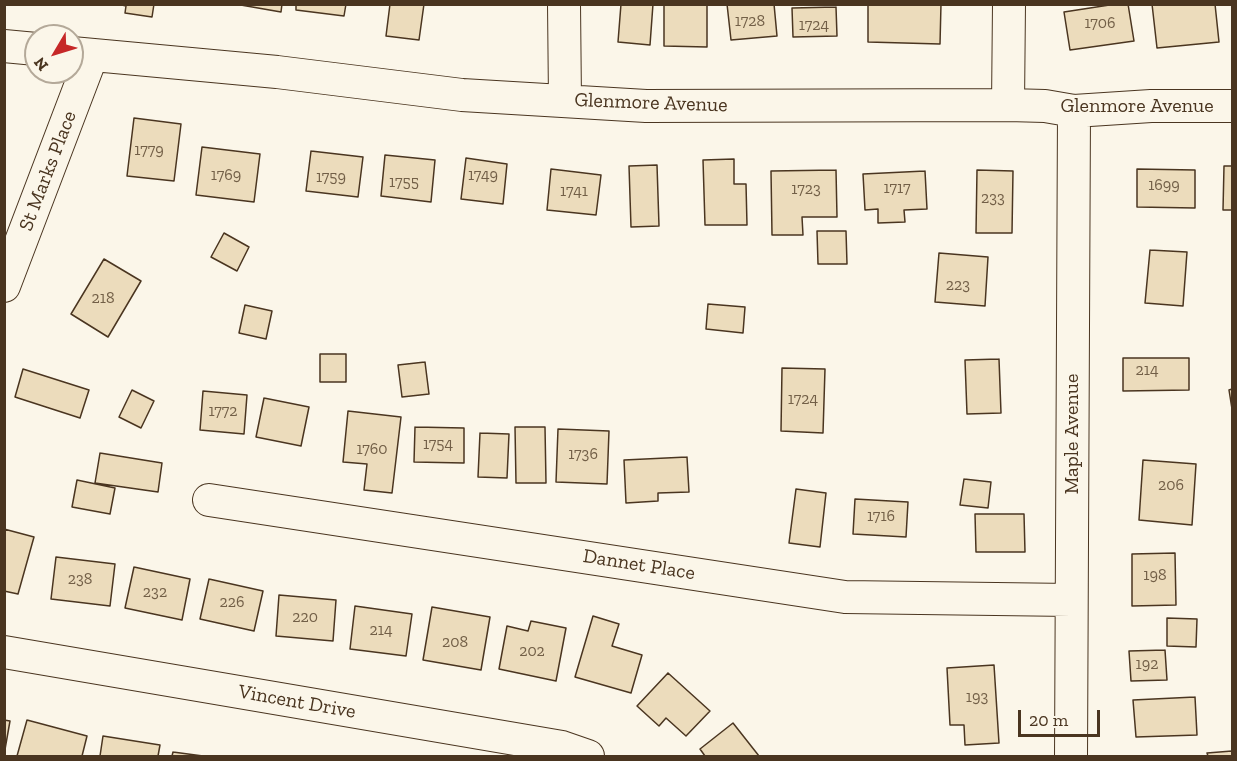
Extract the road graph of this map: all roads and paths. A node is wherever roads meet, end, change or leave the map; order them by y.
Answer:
1 (564, 4) edge
2 (1008, 4) edge
3 (4, 46) edge
4 (24, 48) edge
5 (84, 54) edge
6 (72, 84) edge
7 (565, 101) junction
8 (1008, 105) junction
9 (1233, 106) edge
10 (1074, 111) junction
11 (4, 286) edge
12 (209, 500) dead end
13 (1071, 600) junction
14 (4, 652) edge
15 (588, 756) edge
16 (1071, 756) edge

1 - 7 street
2 - 8 street
3 - 4 street
5 - 7 street, Glenmore Avenue
6 - 11 street, St Marks Place
7 - 8 street, Glenmore Avenue
8 - 10 street, Glenmore Avenue
9 - 10 street, Glenmore Avenue
10 - 13 street, Maple Avenue
12 - 13 street, Dannet Place
13 - 16 street, Maple Avenue
14 - 15 street, Vincent Drive

